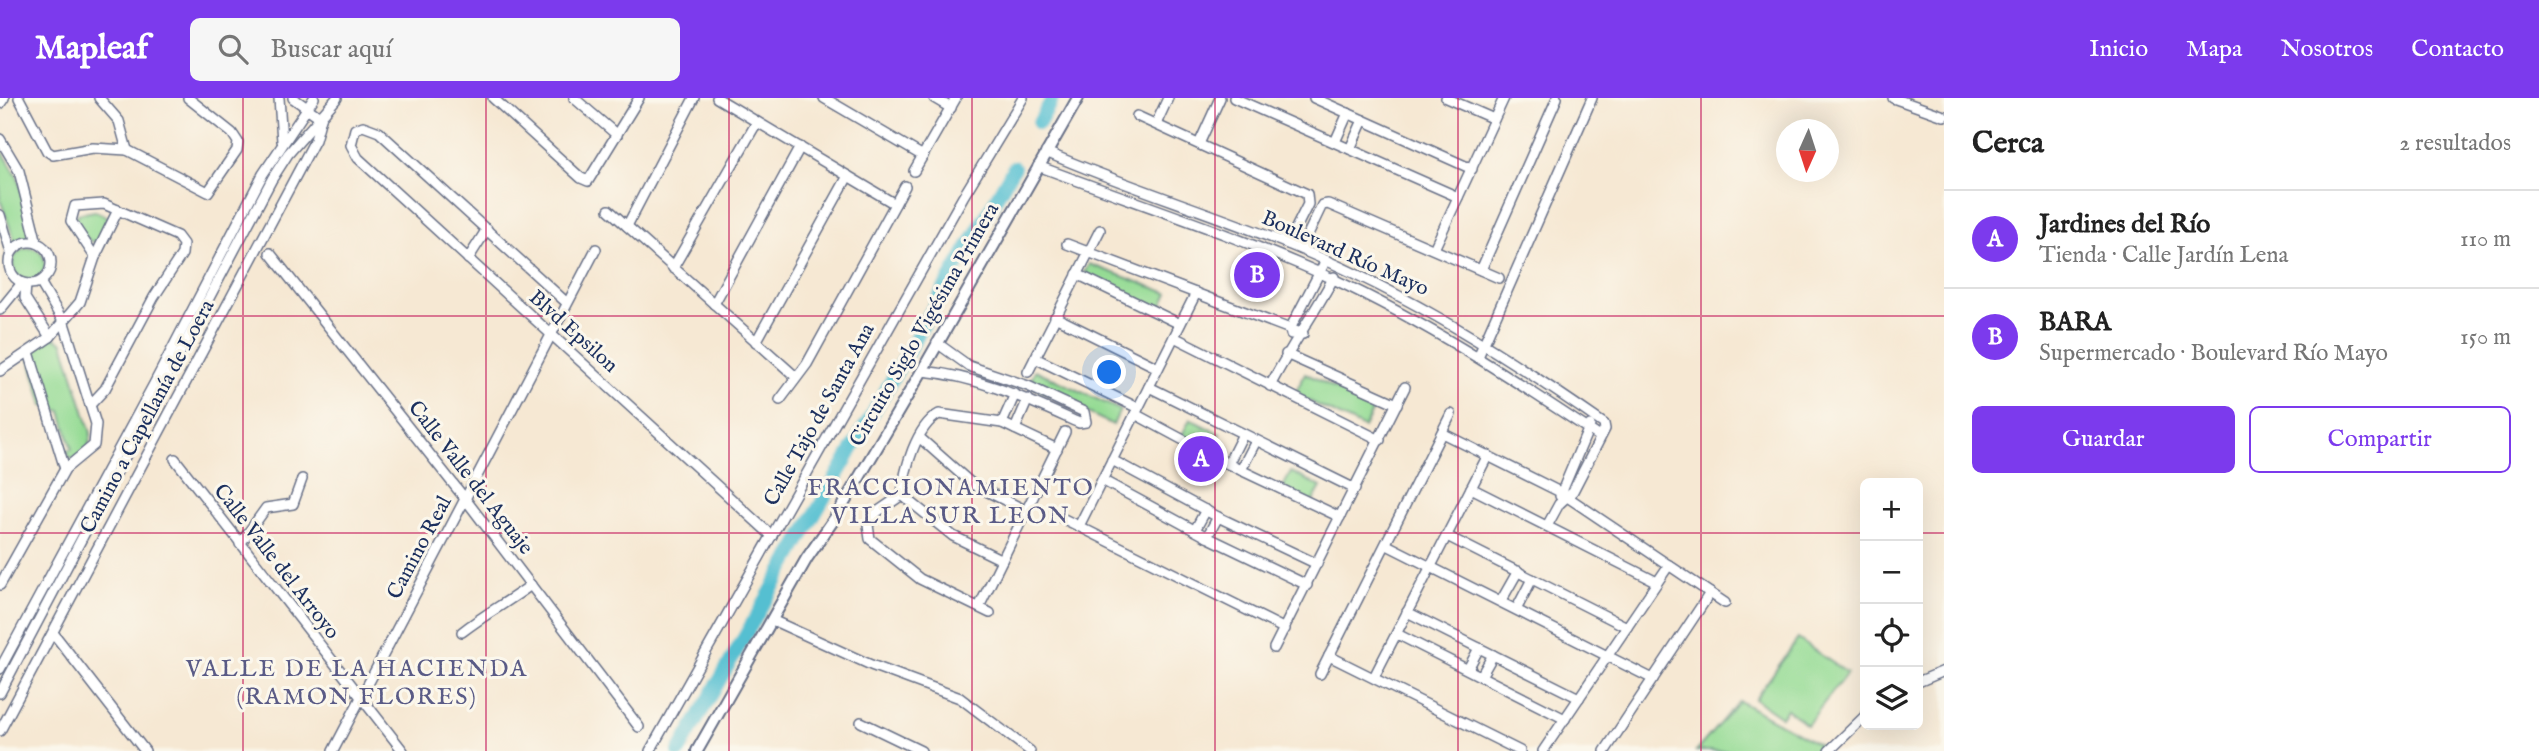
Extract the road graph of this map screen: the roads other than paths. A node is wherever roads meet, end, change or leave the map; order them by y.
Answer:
1 (4, 98) edge
2 (19, 98) edge
3 (99, 98) edge
4 (188, 98) edge
5 (279, 98) edge
6 (293, 98) edge
7 (314, 98) edge
8 (337, 98) edge
9 (493, 98) edge
10 (574, 98) edge
11 (639, 98) edge
12 (694, 98) edge
13 (717, 98) edge
14 (824, 98) edge
15 (934, 98) edge
16 (956, 98) edge
17 (1023, 98) edge
18 (1078, 98) edge
19 (1168, 98) edge
20 (1220, 98) edge
21 (1234, 98) edge
22 (1314, 98) edge
23 (1446, 98) edge
24 (1503, 98) edge
25 (1557, 98) edge
26 (1592, 98) edge
27 (1893, 98) edge
28 (1911, 101) edge
29 (0, 104) edge
30 (951, 107) junction
31 (306, 108) junction
32 (1348, 113) junction
33 (1137, 116) dead end
34 (1944, 116) edge
35 (321, 118) junction
36 (1494, 119) junction
37 (1363, 120) junction
38 (757, 122) junction
39 (1156, 124) junction
40 (617, 135) junction
41 (0, 139) edge
42 (282, 142) junction
43 (1335, 142) junction
44 (1199, 144) junction
45 (800, 147) junction
46 (1350, 149) junction
47 (127, 150) junction
48 (1046, 152) junction
49 (923, 156) junction
50 (1038, 166) junction
51 (1472, 169) junction
52 (914, 171) dead end
53 (848, 176) junction
54 (905, 186) dead end
55 (1458, 197) junction
56 (895, 204) junction
57 (118, 210) junction
58 (609, 210) dead end
59 (0, 215) edge
60 (627, 226) junction
61 (487, 229) junction
62 (1100, 230) dead end
63 (37, 243) junction
64 (1067, 244) dead end
65 (1288, 244) junction
66 (596, 249) dead end
67 (1301, 249) junction
68 (1434, 250) junction
69 (11, 252) junction
70 (1089, 252) junction
71 (271, 253) dead end
72 (95, 257) junction
73 (468, 260) junction
74 (1325, 260) junction
75 (8, 266) junction
76 (1339, 267) junction
77 (673, 268) junction
78 (1480, 270) junction
79 (1319, 273) junction
80 (1077, 274) junction
81 (0, 276) edge
82 (1499, 278) dead end
83 (1332, 279) junction
84 (40, 282) junction
85 (24, 284) junction
86 (1196, 293) junction
87 (567, 303) junction
88 (714, 304) junction
89 (0, 310) edge
90 (1055, 317) junction
91 (64, 323) junction
92 (1180, 324) junction
93 (1290, 329) junction
94 (1303, 334) junction
95 (50, 337) junction
96 (552, 337) junction
97 (1174, 337) junction
98 (756, 342) junction
99 (1485, 342) junction
100 (937, 343) junction
101 (1292, 343) junction
102 (29, 352) junction
103 (1286, 354) junction
104 (1478, 357) junction
105 (1035, 358) junction
106 (969, 366) junction
107 (1158, 368) junction
108 (0, 371) edge
109 (922, 371) junction
110 (1028, 372) dead end
111 (796, 377) junction
112 (966, 377) junction
113 (1270, 386) junction
114 (1149, 387) junction
115 (1405, 387) dead end
116 (1015, 394) junction
117 (780, 400) dead end
118 (1028, 400) junction
119 (1397, 404) junction
120 (90, 405) junction
121 (1136, 411) junction
122 (1451, 414) dead end
123 (1595, 417) junction
124 (1002, 423) junction
125 (1015, 429) junction
126 (1588, 429) junction
127 (1065, 432) dead end
128 (1442, 433) junction
129 (1602, 433) junction
130 (1243, 434) junction
131 (920, 438) junction
132 (1380, 439) junction
133 (1256, 441) junction
134 (1057, 449) junction
135 (1488, 455) junction
136 (175, 460) dead end
137 (1112, 460) junction
138 (1228, 464) junction
139 (65, 469) junction
140 (1241, 470) junction
141 (302, 479) dead end
142 (1102, 480) junction
143 (1471, 488) junction
144 (1355, 489) junction
145 (902, 495) junction
146 (1562, 498) junction
147 (466, 500) junction
148 (1206, 510) junction
149 (1027, 511) junction
150 (1058, 516) dead end
151 (1218, 517) junction
152 (1340, 517) junction
153 (1079, 526) junction
154 (1547, 526) junction
155 (1195, 530) junction
156 (772, 536) junction
157 (1447, 536) junction
158 (1207, 537) junction
159 (240, 544) junction
160 (1387, 545) junction
161 (1002, 560) junction
162 (1317, 564) junction
163 (1669, 565) junction
164 (1432, 567) junction
165 (1518, 571) junction
166 (1532, 579) junction
167 (1657, 582) junction
168 (1307, 584) junction
169 (0, 585) edge
170 (531, 585) junction
171 (1710, 593) junction
172 (1502, 601) junction
173 (1725, 603) dead end
174 (979, 607) junction
175 (1517, 608) junction
176 (990, 612) dead end
177 (1407, 612) junction
178 (772, 620) junction
179 (1627, 627) junction
180 (1284, 629) junction
181 (463, 632) dead end
182 (54, 634) junction
183 (1397, 634) junction
184 (1274, 648) dead end
185 (1479, 648) junction
186 (1493, 655) junction
187 (1329, 656) junction
188 (1609, 656) junction
189 (0, 669) edge
190 (1468, 669) junction
191 (1944, 671) edge
192 (1320, 674) dead end
193 (1481, 676) junction
194 (1374, 677) junction
195 (1653, 679) junction
196 (1923, 679) edge
197 (0, 693) edge
198 (360, 698) junction
199 (1580, 698) junction
200 (1565, 719) junction
201 (1860, 721) edge
202 (861, 722) dead end
203 (639, 727) dead end
204 (0, 730) edge
205 (145, 751) edge
206 (333, 751) edge
207 (403, 751) edge
208 (650, 751) edge
209 (697, 751) edge
210 (921, 751) edge
211 (1030, 751) edge
212 (1520, 751) edge
213 (1543, 751) edge
214 (1605, 751) edge
215 (1829, 751) edge

1 - 29 street
2 - 47 street
3 - 47 street
4 - 47 street
5 - 42 street
6 - 31 street
7 - 31 street
8 - 35 street
9 - 40 street
10 - 40 street
11 - 40 street
12 - 60 street
13 - 38 street
14 - 49 street
15 - 30 street
16 - 30 street
17 - 156 street, Calle Tajo de Santa Ana
18 - 48 main road, Circuito Siglo Vigésima Primera
19 - 39 street
20 - 44 street
21 - 43 street
22 - 32 street
23 - 36 street
24 - 36 street
25 - 78 street
26 - 99 street
27 - 28 street
28 - 34 street
30 - 49 street
31 - 35 street
31 - 42 street
32 - 37 street
32 - 43 street
33 - 39 street
35 - 182 street, Camino a Capellanía de Loera
35 - 197 street
36 - 51 street
37 - 46 street
37 - 51 street
38 - 45 street
38 - 77 street
39 - 44 street
41 - 63 street
42 - 189 street
43 - 46 street
44 - 65 street
45 - 53 street
45 - 88 street
46 - 55 street
48 - 50 main road, Circuito Siglo Vigésima Primera
48 - 65 street, Boulevard Río Mayo
49 - 52 street
50 - 79 street, Boulevard Río Mayo
50 - 100 main road, Circuito Siglo Vigésima Primera
51 - 55 street
53 - 56 street
53 - 98 street
54 - 56 street
55 - 68 street
56 - 111 street
57 - 72 street
57 - 72 street
57 - 120 street
58 - 60 street
59 - 69 street
60 - 77 street
61 - 73 street
61 - 73 street, Blvd Epsilon
61 - 87 street, Blvd Epsilon
62 - 70 street
63 - 69 street
63 - 84 street
64 - 70 street
65 - 67 street, Boulevard Río Mayo
66 - 87 street, Camino Real
67 - 68 street
67 - 74 street, Boulevard Río Mayo
68 - 78 street
69 - 75 street
70 - 80 street
70 - 86 street
71 - 147 street, Calle Valle del Aguaje
72 - 91 street
73 - 96 street, Blvd Epsilon
74 - 76 street, Boulevard Río Mayo
74 - 79 street
75 - 81 street
75 - 85 street
76 - 83 street
76 - 99 street, Boulevard Río Mayo
77 - 88 street
78 - 82 street
79 - 83 street, Boulevard Río Mayo
79 - 93 street
80 - 90 street
80 - 92 street
83 - 94 street
83 - 104 street, Boulevard Río Mayo
84 - 85 street
84 - 91 street
85 - 89 street
85 - 95 street
86 - 92 street
86 - 93 street
87 - 96 street, Camino Real
88 - 98 street
90 - 105 street
90 - 107 street
91 - 95 street
91 - 120 street
92 - 97 street
93 - 94 street
93 - 101 street
94 - 101 street
95 - 102 street
96 - 147 street, Camino Real
96 - 156 street, Blvd Epsilon
97 - 107 street
97 - 113 street
98 - 111 street
99 - 104 street
99 - 123 street, Boulevard Río Mayo
100 - 106 street
100 - 109 main road, Circuito Siglo Vigésima Primera
101 - 103 street
102 - 108 street
102 - 139 street
103 - 113 street
103 - 119 street
104 - 126 street, Boulevard Río Mayo
105 - 110 street
105 - 121 street
106 - 112 street
106 - 118 street
107 - 114 street
109 - 112 street
109 - 178 main road, Circuito Siglo Vigésima Primera
111 - 117 street
112 - 116 street
113 - 132 street
114 - 121 street
114 - 130 street
115 - 119 street
116 - 118 street
116 - 124 street
118 - 125 street
119 - 132 street
120 - 139 street
121 - 137 street
121 - 138 street
122 - 128 street
123 - 126 street
123 - 129 street, Boulevard Río Mayo
124 - 125 street
124 - 131 street
125 - 134 street
126 - 129 street, Boulevard Río Mayo
126 - 146 street
127 - 134 street
128 - 135 street
128 - 160 street
129 - 146 street
130 - 133 street
130 - 138 street
131 - 145 street
131 - 149 street
132 - 144 street
133 - 140 street
133 - 144 street
134 - 149 street
135 - 143 street
135 - 146 street
136 - 159 street, Calle Valle del Arroyo
137 - 142 street
137 - 148 street
138 - 140 street
139 - 169 street
140 - 152 street
141 - 159 street
142 - 153 street
142 - 155 street
143 - 154 street
143 - 157 street
144 - 152 street
145 - 161 street
145 - 174 street
146 - 154 street
146 - 163 street
147 - 170 street, Calle Valle del Aguaje
147 - 198 street, Camino Real
148 - 151 street
148 - 155 street
149 - 161 street
150 - 153 street
151 - 158 street
151 - 162 street
152 - 162 street
153 - 180 street
154 - 167 street
155 - 158 street
156 - 208 street, Calle Tajo de Santa Ana
157 - 164 street
157 - 165 street
158 - 168 street
159 - 198 street, Calle Valle del Arroyo
160 - 164 street
160 - 187 street
161 - 174 street
162 - 168 street
163 - 167 street
163 - 171 street
164 - 172 street
164 - 177 street
165 - 166 street
165 - 172 street
166 - 175 street
166 - 179 street
167 - 179 street
168 - 180 street
170 - 181 street
170 - 203 street, Calle Valle del Aguaje
171 - 173 street
171 - 195 street
172 - 175 street
174 - 176 street
175 - 188 street
177 - 183 street
177 - 185 street
178 - 209 main road, Circuito Siglo Vigésima Primera
178 - 211 street
179 - 188 street
180 - 184 street
182 - 204 street, Camino a Capellanía de Loera
182 - 205 street
183 - 190 street
183 - 194 street
185 - 186 street
185 - 190 street
186 - 193 street
186 - 199 street
187 - 192 street
187 - 194 street
188 - 195 street
188 - 199 street
190 - 193 street
191 - 196 street
193 - 200 street
194 - 212 street
195 - 214 street
198 - 206 street, Camino Real
198 - 207 street, Calle Valle del Arroyo
199 - 200 street
200 - 213 street
201 - 215 street
202 - 210 street

